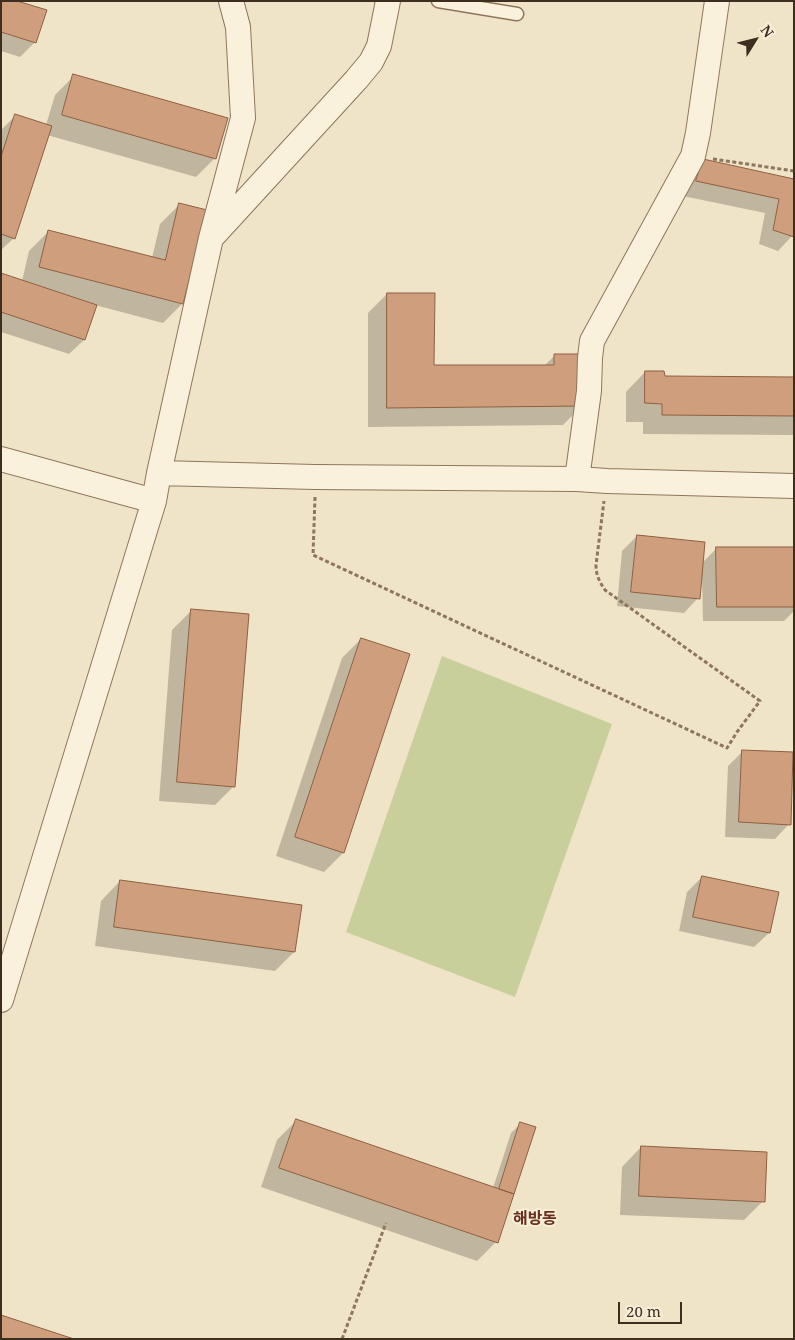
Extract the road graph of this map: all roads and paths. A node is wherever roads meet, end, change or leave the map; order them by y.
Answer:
1 (230, 1) edge
2 (388, 1) edge
3 (438, 1) edge
4 (717, 1) edge
5 (517, 14) dead end
6 (693, 156) junction
7 (794, 171) edge
8 (211, 238) junction
9 (1, 459) edge
10 (159, 473) junction
11 (315, 477) junction
12 (577, 479) junction
13 (607, 481) junction
14 (794, 486) edge
15 (154, 501) junction
16 (1, 1000) edge
17 (386, 1224) dead end
18 (342, 1339) edge

1 - 8 street
2 - 8 street
3 - 5 lane
4 - 6 street
6 - 7 path
6 - 12 street
8 - 10 street
9 - 15 street
10 - 11 street
10 - 15 street
11 - 12 street
11 - 13 path
12 - 13 street
13 - 14 street
15 - 16 street
17 - 18 path

